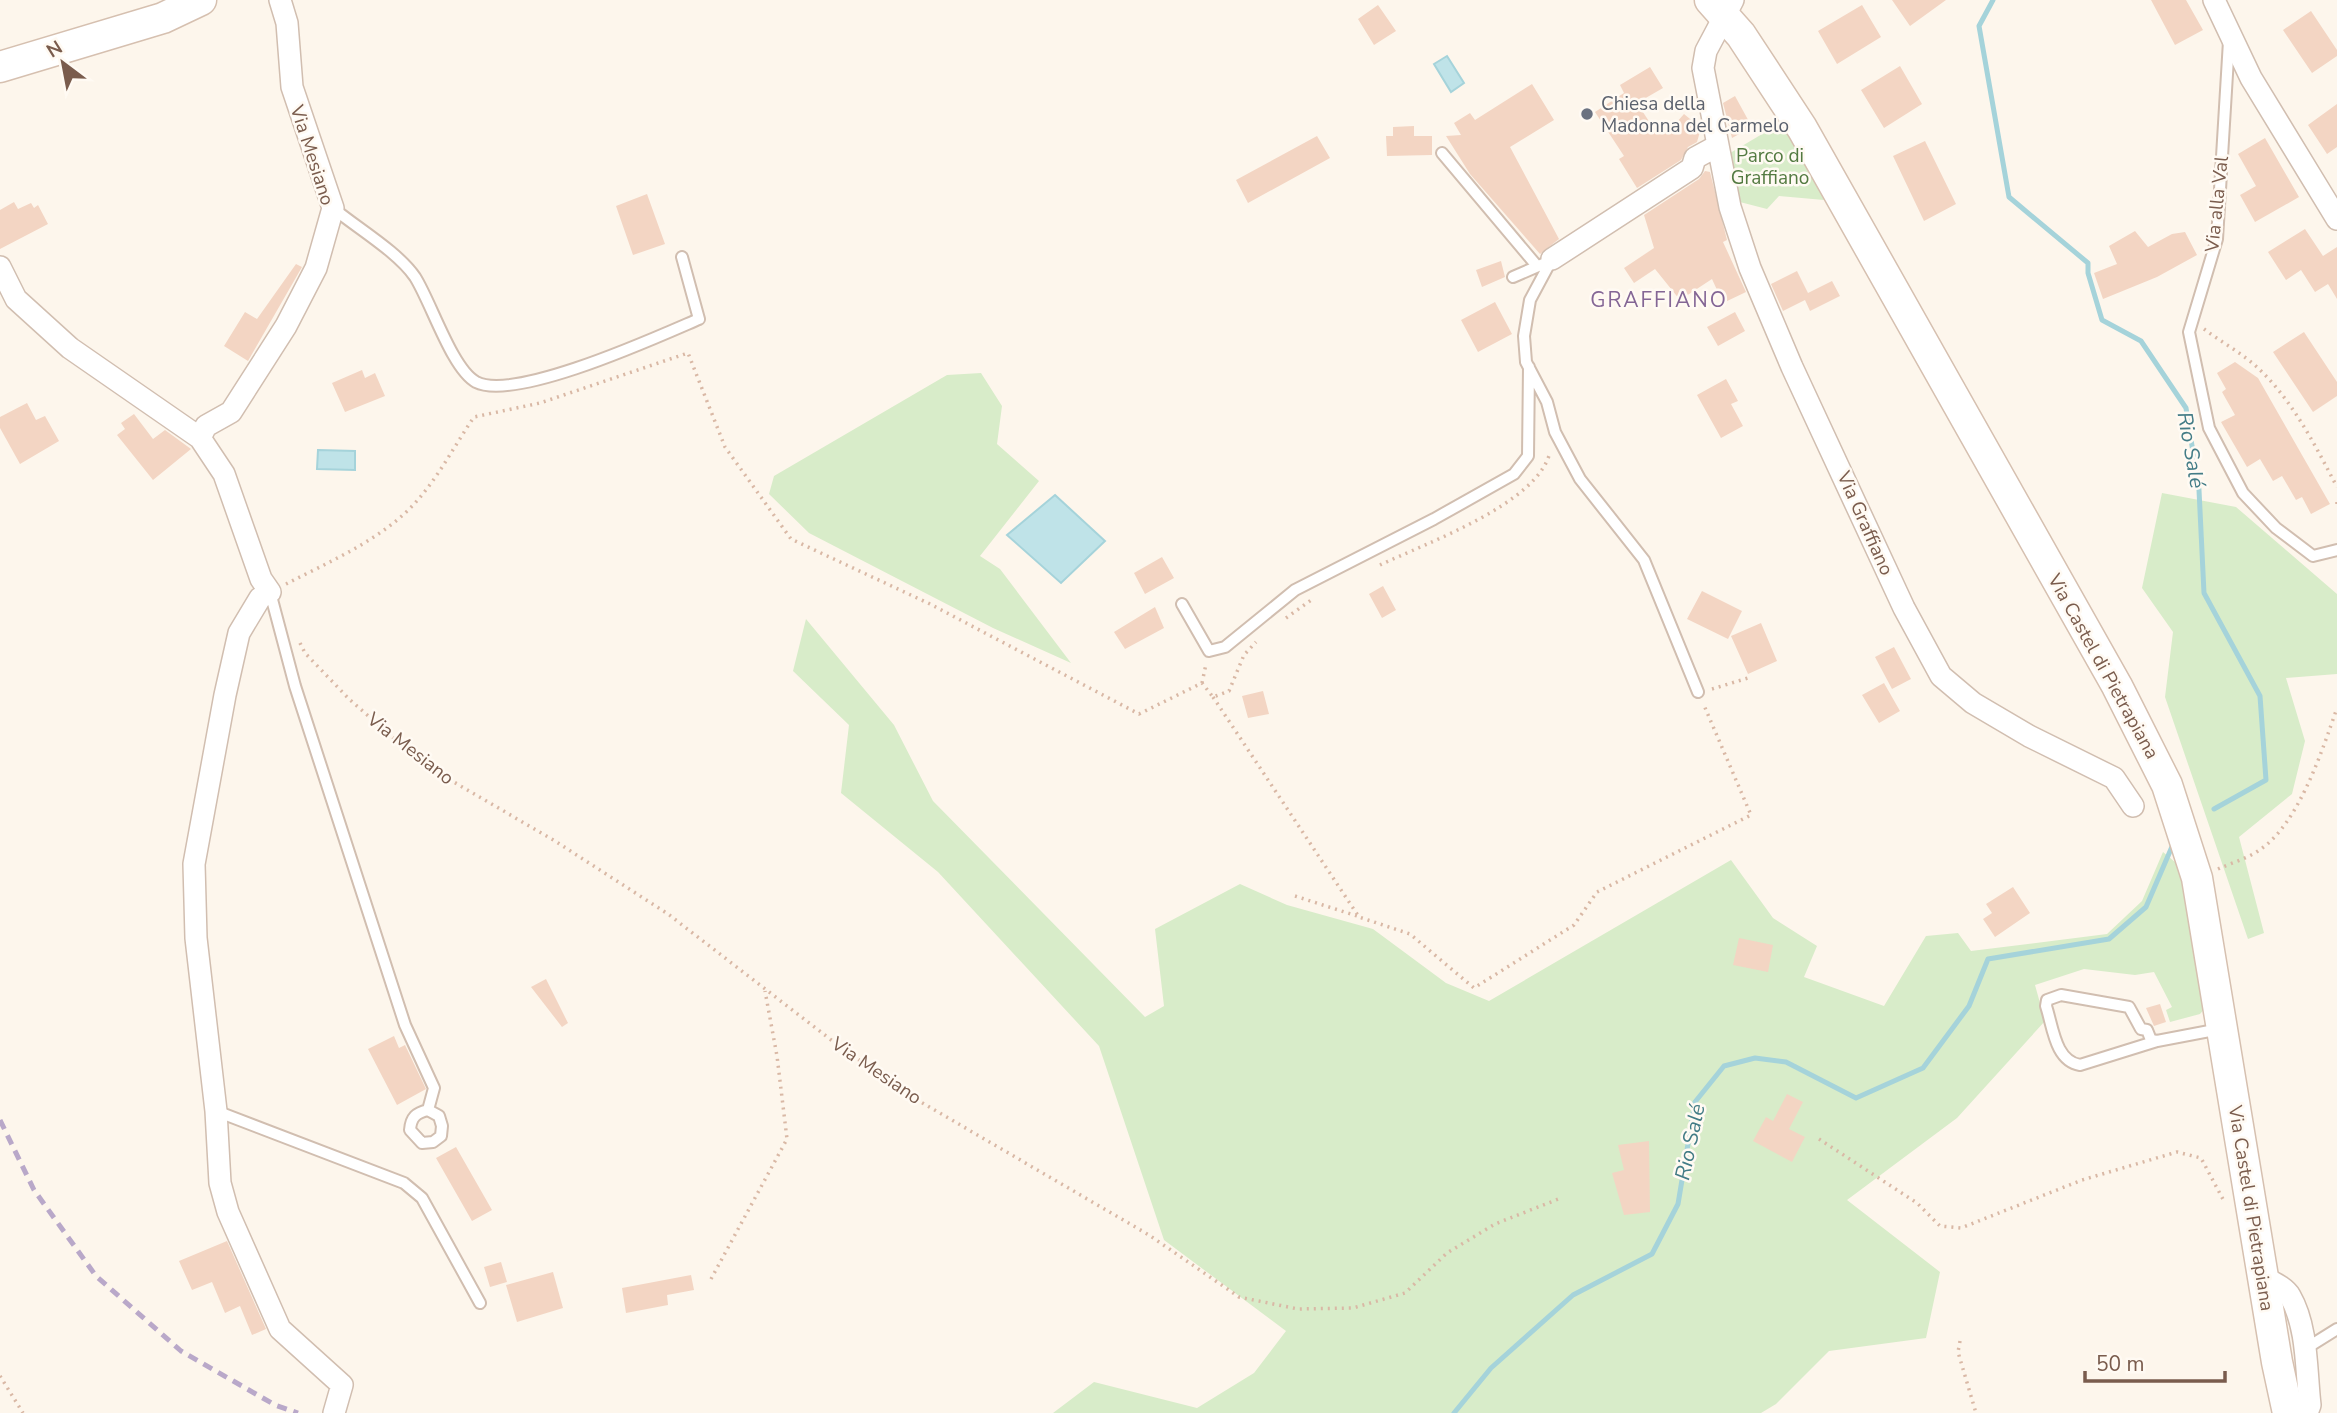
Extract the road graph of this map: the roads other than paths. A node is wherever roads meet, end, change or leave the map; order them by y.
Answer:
1 (201, 0) edge
2 (280, 0) edge
3 (289, 0) edge
4 (2214, 0) edge
5 (1723, 6) edge
6 (287, 23) junction
7 (2230, 35) junction
8 (0, 67) edge
9 (1717, 146) junction
10 (1442, 153) dead end
11 (2328, 190) edge
12 (333, 208) junction
13 (2337, 219) edge
14 (682, 257) dead end
15 (1545, 263) junction
16 (0, 267) edge
17 (1513, 277) dead end
18 (1529, 367) junction
19 (200, 438) junction
20 (2337, 550) edge
21 (270, 592) junction
22 (1182, 604) dead end
23 (1698, 692) road end
24 (2133, 806) dead end
25 (2223, 1028) junction
26 (2157, 1041) junction
27 (428, 1110) dead end
28 (216, 1111) junction
29 (2263, 1277) junction
30 (480, 1303) dead end
31 (2337, 1329) edge
32 (2305, 1349) junction
33 (338, 1398) edge
34 (2288, 1413) edge
35 (2307, 1413) edge

1 - 8 main road
2 - 6 street, Via Mesiano
3 - 6 lane
4 - 7 street, Via alla Val
5 - 9 street, Via Graffiano
5 - 25 main road, Via Castel di Pietrapiana
6 - 12 street, Via Mesiano
7 - 11 street, Via alla Val
7 - 20 lane, Via alla Val
9 - 15 street
9 - 24 street, Via Graffiano
10 - 15 lane
11 - 13 street, Via alla Val
12 - 14 lane
12 - 19 street, Via Mesiano
15 - 17 lane
15 - 18 lane
16 - 19 street
18 - 22 lane
18 - 23 lane
19 - 21 street
21 - 27 lane
21 - 28 street
25 - 26 lane
25 - 29 main road, Via Castel di Pietrapiana
26 - 26 lane
28 - 30 lane
28 - 33 street
29 - 32 street
29 - 34 main road, Via Castel di Pietrapiana
31 - 32 lane
32 - 35 street

